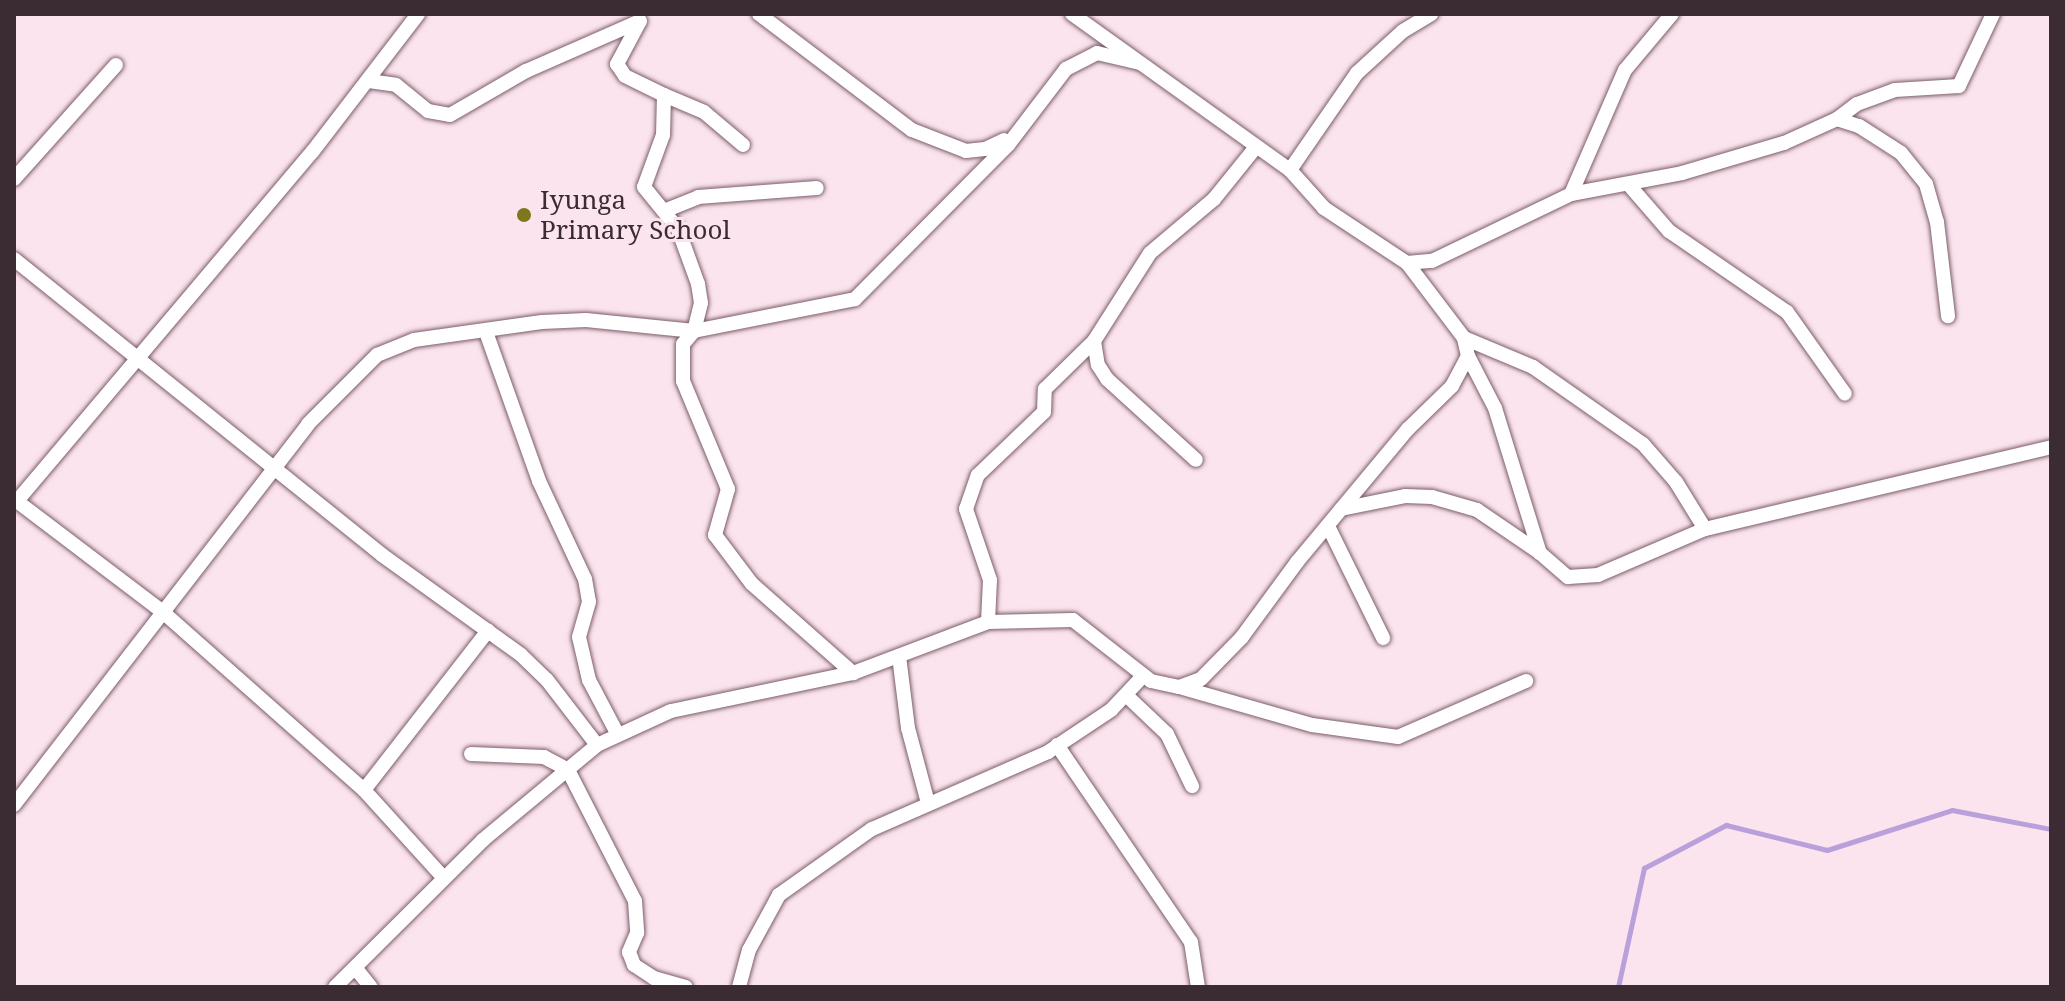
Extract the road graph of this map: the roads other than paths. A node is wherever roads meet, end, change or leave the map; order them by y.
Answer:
1 (418, 14) edge
2 (759, 14) edge
3 (1072, 14) edge
4 (1431, 14) edge
5 (1672, 14) edge
6 (1993, 14) edge
7 (643, 18) edge
8 (1140, 63) junction
9 (116, 65) dead end
10 (369, 81) junction
11 (664, 95) junction
12 (1837, 119) junction
13 (1017, 130) junction
14 (743, 145) dead end
15 (1256, 147) junction
16 (1290, 170) junction
17 (14, 179) edge
18 (1629, 185) junction
19 (817, 188) dead end
20 (1571, 194) junction
21 (664, 211) junction
22 (14, 259) edge
23 (1407, 263) junction
24 (1948, 316) dead end
25 (694, 331) junction
26 (486, 332) junction
27 (1464, 338) junction
28 (1094, 341) junction
29 (1468, 356) junction
30 (136, 358) junction
31 (1845, 394) dead end
32 (2051, 447) edge
33 (1196, 460) dead end
34 (275, 468) junction
35 (16, 500) edge
36 (1341, 509) junction
37 (1328, 526) junction
38 (1705, 529) junction
39 (1540, 553) junction
40 (164, 613) junction
41 (988, 622) junction
42 (488, 631) junction
43 (1383, 638) dead end
44 (899, 656) junction
45 (853, 673) junction
46 (1143, 676) junction
47 (1526, 681) dead end
48 (1179, 687) junction
49 (1127, 696) junction
50 (617, 733) junction
51 (597, 745) junction
52 (1057, 745) junction
53 (471, 754) dead end
54 (568, 770) junction
55 (1192, 786) dead end
56 (364, 790) junction
57 (928, 803) junction
58 (14, 805) edge
59 (443, 877) junction
60 (357, 970) junction
61 (335, 987) edge
62 (371, 987) edge
63 (686, 987) edge
64 (739, 987) edge
65 (1198, 987) edge

1 - 10 street
2 - 13 street
3 - 8 street
4 - 16 street
5 - 20 street
6 - 12 street
7 - 10 street
7 - 11 street
8 - 13 street
8 - 15 street
9 - 17 street
10 - 30 street
11 - 14 street
11 - 21 street
12 - 18 street
12 - 24 street
13 - 25 street
15 - 16 street
15 - 28 street
16 - 23 street
18 - 20 street
18 - 31 street
19 - 21 street
20 - 23 street
21 - 25 street
22 - 30 street
23 - 27 street
25 - 26 street
25 - 45 street
26 - 34 street
26 - 50 street
27 - 29 street
27 - 38 street
28 - 33 street
28 - 41 street
29 - 36 street
29 - 39 street
30 - 34 street
30 - 35 street
32 - 38 street
34 - 40 street
34 - 42 street
35 - 40 street
36 - 37 street
36 - 39 street
37 - 43 street
37 - 48 street
38 - 39 street
40 - 56 street
40 - 58 street
41 - 44 street
41 - 46 street
42 - 51 street
42 - 56 street
44 - 45 street
44 - 57 street
45 - 50 street
46 - 48 street
46 - 49 street
47 - 48 street
49 - 52 street
49 - 55 street
50 - 51 street
51 - 54 street
52 - 57 street
52 - 65 street
53 - 54 street
54 - 59 street
54 - 63 street
56 - 59 street
57 - 64 street
59 - 60 street
60 - 61 street
60 - 62 street

